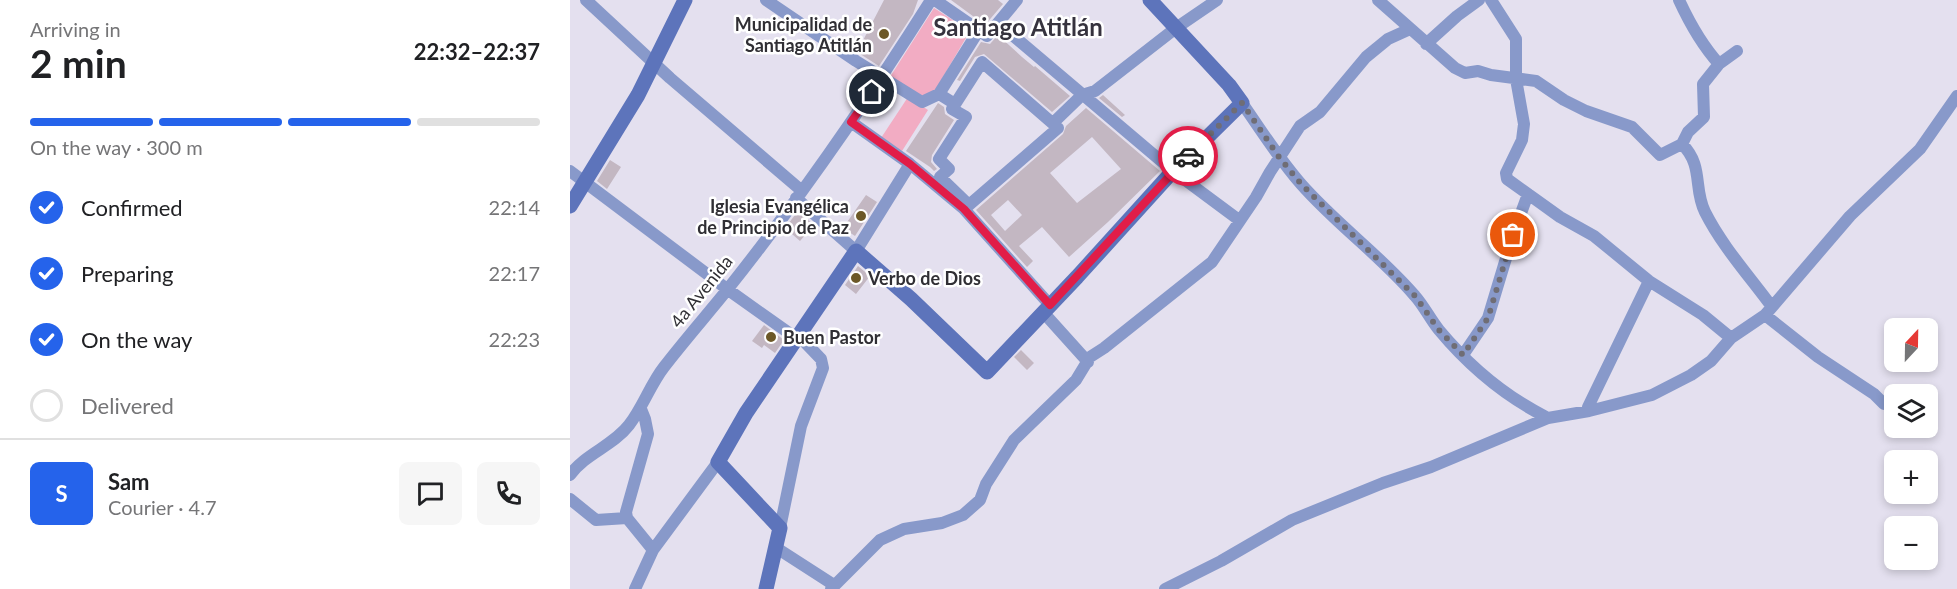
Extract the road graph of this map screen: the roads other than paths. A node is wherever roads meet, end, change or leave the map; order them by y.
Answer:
1 (586, 0) edge
2 (685, 0) edge
3 (766, 0) edge
4 (933, 0) edge
5 (1017, 0) edge
6 (1150, 0) edge
7 (1217, 0) edge
8 (1378, 0) edge
9 (1479, 0) edge
10 (1491, 0) edge
11 (1679, 0) edge
12 (998, 23) junction
13 (1176, 28) junction
14 (1410, 29) junction
15 (979, 30) junction
16 (1426, 44) junction
17 (1737, 51) dead end
18 (654, 64) junction
19 (1719, 64) junction
20 (882, 77) junction
21 (1516, 79) junction
22 (939, 94) junction
23 (1082, 95) junction
24 (1957, 96) edge
25 (1242, 103) junction
26 (955, 104) junction
27 (851, 122) junction
28 (1053, 123) junction
29 (1682, 144) junction
30 (1279, 157) junction
31 (910, 164) junction
32 (570, 171) edge
33 (1173, 171) junction
34 (586, 183) junction
35 (1528, 194) junction
36 (799, 195) junction
37 (570, 206) edge
38 (1239, 220) junction
39 (856, 251) junction
40 (1649, 281) junction
41 (727, 289) junction
42 (1046, 309) junction
43 (1769, 311) junction
44 (797, 337) junction
45 (1731, 338) junction
46 (1463, 355) junction
47 (1088, 362) junction
48 (1884, 405) dead end
49 (640, 409) junction
50 (1589, 411) junction
51 (1548, 418) junction
52 (718, 462) junction
53 (570, 474) edge
54 (570, 500) edge
55 (627, 518) junction
56 (780, 528) junction
57 (775, 547) junction
58 (653, 550) junction
59 (832, 587) edge
60 (635, 589) edge
61 (766, 589) edge
62 (1165, 589) edge

1 - 18 street
2 - 18 main road
3 - 20 street
4 - 15 street
4 - 20 street, 4a Avenida
5 - 12 street
6 - 13 main road
7 - 13 street
8 - 14 street
9 - 16 street
10 - 21 street
11 - 19 street
12 - 15 street
12 - 23 street
13 - 23 street
13 - 25 main road
14 - 16 street
14 - 30 street
15 - 22 street
16 - 21 street
17 - 19 street
18 - 34 main road
18 - 36 street
19 - 29 street
20 - 22 street
20 - 27 street, 4a Avenida
21 - 29 street
21 - 35 street
22 - 26 street
23 - 28 street
23 - 33 street
24 - 43 street
25 - 30 street
25 - 33 main road
26 - 28 street
26 - 28 street
27 - 31 street
27 - 36 street, 4a Avenida
29 - 43 street
30 - 38 street
30 - 46 street
31 - 39 street
31 - 42 street
32 - 34 street
33 - 38 street
33 - 42 main road
34 - 37 main road
34 - 41 street
35 - 40 street
35 - 46 street
36 - 39 street
36 - 41 street, 4a Avenida
38 - 47 street
39 - 42 main road
39 - 44 main road
40 - 45 street
40 - 50 street
41 - 44 street
41 - 49 street, 4a Avenida
42 - 47 street
43 - 45 street
43 - 48 street
44 - 52 main road
44 - 56 street
45 - 50 street
46 - 51 street
47 - 59 street
49 - 53 street, 4a Avenida
49 - 55 street
50 - 51 street
51 - 62 street
52 - 56 main road
52 - 58 street
54 - 55 street
55 - 58 street
56 - 57 main road
57 - 59 street
57 - 61 main road
58 - 60 street

